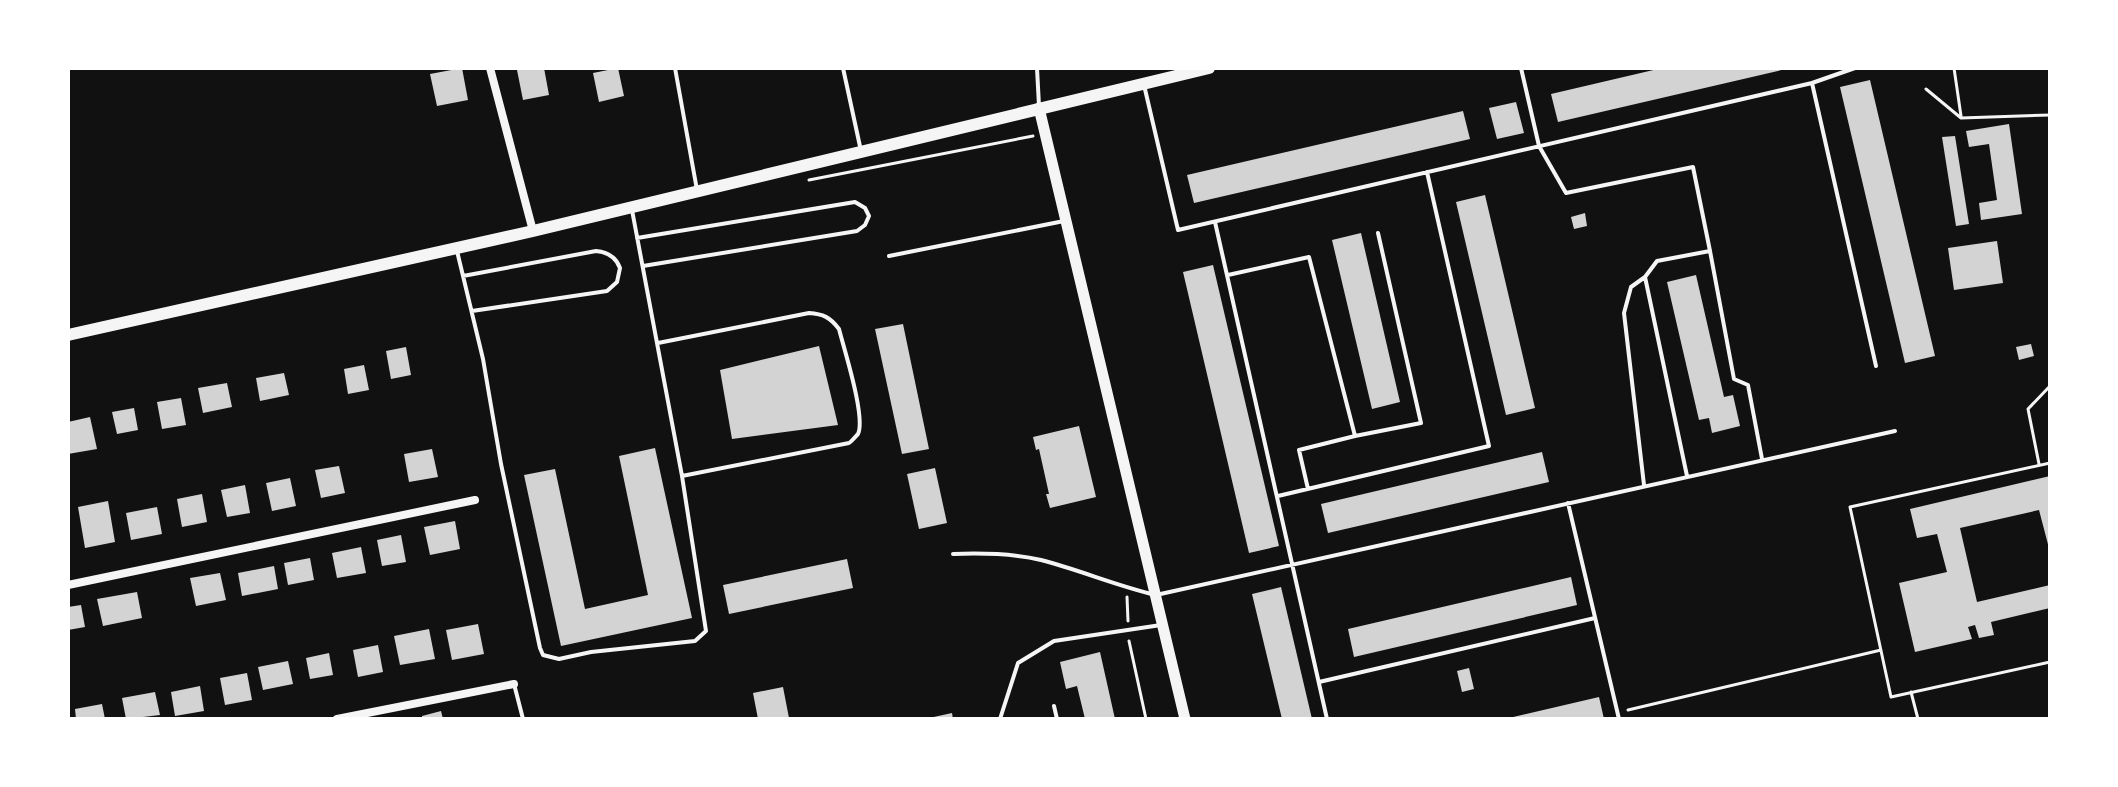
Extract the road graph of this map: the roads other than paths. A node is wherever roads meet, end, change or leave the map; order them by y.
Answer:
1 (490, 68) edge
2 (675, 68) edge
3 (843, 68) edge
4 (1037, 68) edge
5 (1209, 68) edge
6 (1521, 68) edge
7 (1855, 68) edge
8 (1144, 83) junction
9 (1812, 83) junction
10 (1039, 108) junction
11 (1539, 146) junction
12 (862, 153) junction
13 (1427, 172) junction
14 (697, 192) junction
15 (631, 208) junction
16 (1066, 220) junction
17 (1215, 221) junction
18 (533, 231) junction
19 (1378, 233) dead end
20 (637, 238) junction
21 (456, 248) junction
22 (1710, 251) junction
23 (889, 256) dead end
24 (643, 266) junction
25 (1227, 275) junction
26 (463, 276) junction
27 (1645, 277) junction
28 (472, 311) junction
29 (68, 335) edge
30 (658, 343) junction
31 (1876, 366) dead end
32 (1895, 431) dead end
33 (1355, 436) junction
34 (1762, 459) junction
35 (682, 476) junction
36 (1687, 476) junction
37 (1644, 485) junction
38 (1308, 489) junction
39 (1277, 496) junction
40 (475, 500) dead end
41 (1568, 502) junction
42 (953, 554) dead end
43 (1292, 564) junction
44 (68, 585) edge
45 (1156, 595) junction
46 (1595, 618) junction
47 (1163, 625) junction
48 (1319, 682) junction
49 (514, 684) joint
50 (1054, 706) dead end
51 (337, 719) edge
52 (523, 719) edge
53 (1000, 719) edge
54 (1057, 719) edge
55 (1185, 719) edge
56 (1327, 719) edge
57 (1619, 719) edge

1 - 18 street
2 - 14 lane
3 - 12 lane
4 - 10 lane
5 - 8 main road
6 - 11 lane
7 - 9 lane
8 - 10 main road
8 - 17 lane
9 - 11 lane
9 - 31 lane
10 - 12 main road
10 - 16 street
11 - 13 lane
11 - 22 lane
12 - 14 main road
13 - 17 lane
13 - 38 lane
14 - 15 main road
15 - 18 main road
15 - 20 lane
16 - 23 lane
16 - 45 street
17 - 25 lane
18 - 21 main road
19 - 33 lane
20 - 24 lane
20 - 24 lane
21 - 26 lane
21 - 29 main road
22 - 27 lane
22 - 34 lane
24 - 30 lane
25 - 33 lane
25 - 39 lane
26 - 28 lane
26 - 28 lane
27 - 36 lane
27 - 37 lane
28 - 35 lane
30 - 35 lane
30 - 35 lane
32 - 34 lane
33 - 38 lane
34 - 36 lane
36 - 37 lane
37 - 41 lane
38 - 39 lane
39 - 43 lane
40 - 44 street
41 - 43 lane
41 - 46 lane
42 - 45 lane
43 - 45 lane
43 - 48 lane
45 - 47 street
46 - 48 lane
46 - 57 lane
47 - 53 lane
47 - 55 street
48 - 56 lane
49 - 51 street
49 - 52 lane
50 - 54 lane

